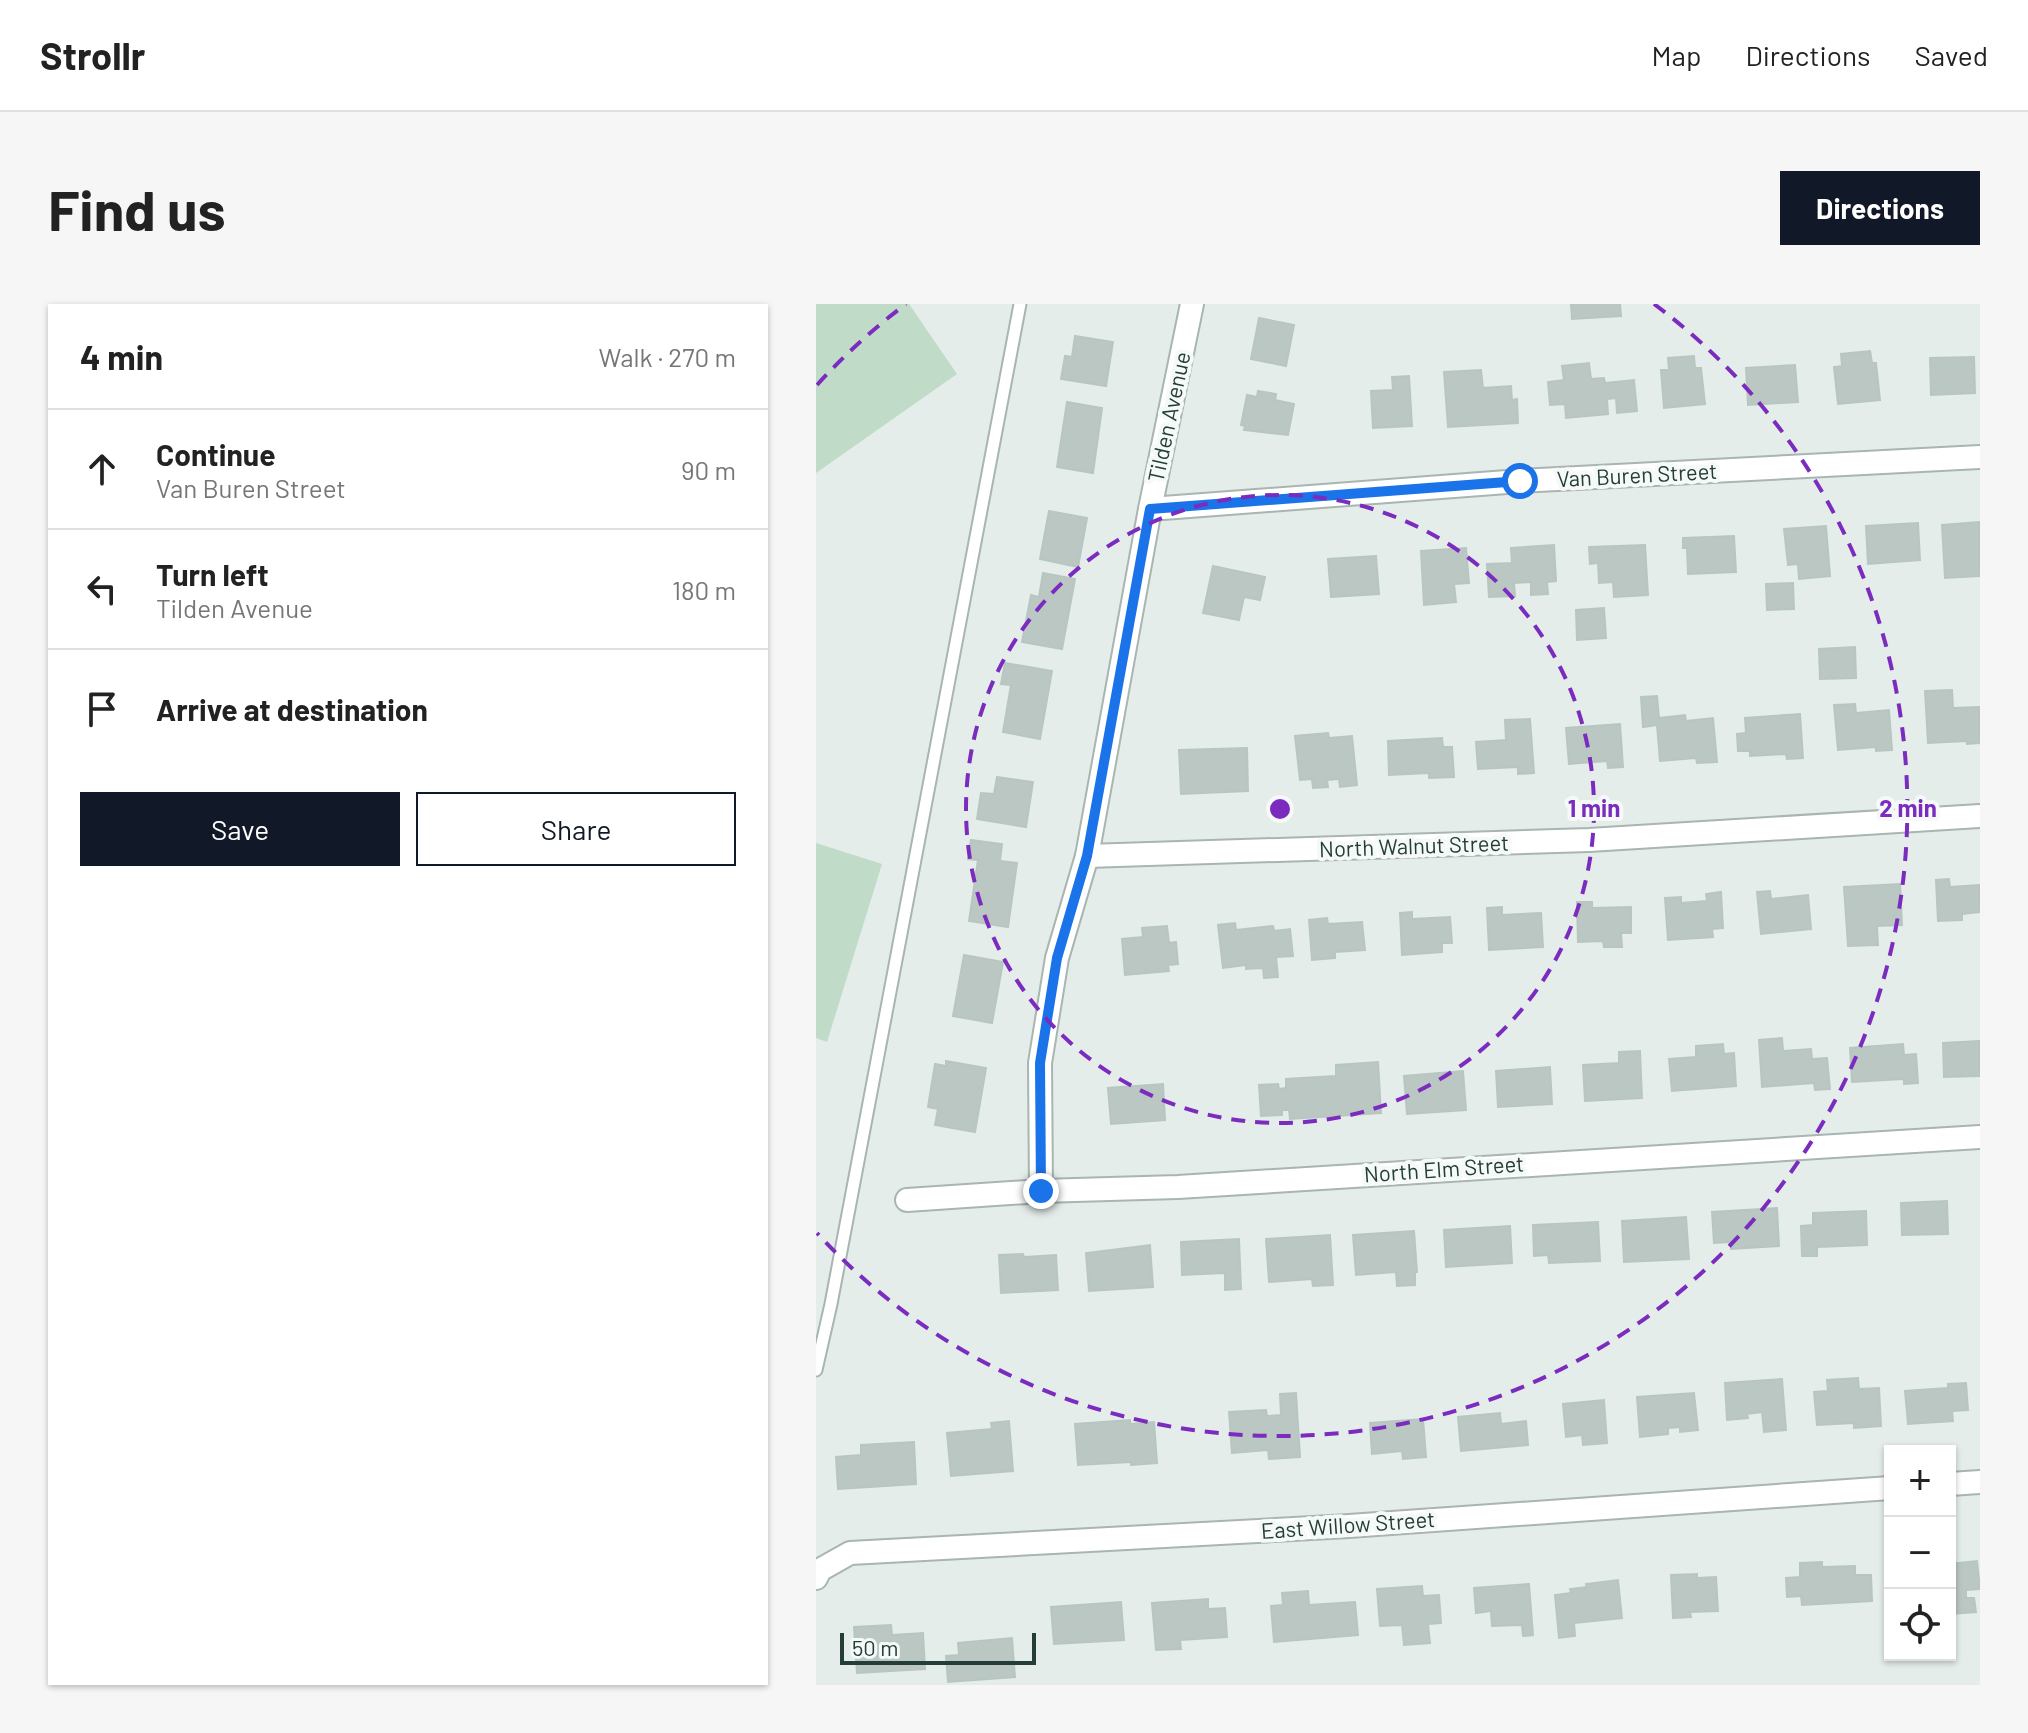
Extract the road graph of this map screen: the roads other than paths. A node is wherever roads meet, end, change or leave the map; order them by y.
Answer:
1 (1020, 304) edge
2 (1192, 304) edge
3 (1980, 457) edge
4 (1150, 509) junction
5 (1980, 816) edge
6 (1087, 856) junction
7 (1980, 1137) edge
8 (1041, 1191) junction
9 (907, 1200) dead end
10 (816, 1299) edge
11 (831, 1304) junction
12 (816, 1370) edge
13 (1980, 1482) edge
14 (1956, 1484) edge
15 (1884, 1488) edge
16 (816, 1578) edge

1 - 11 lane
2 - 4 street, Tilden Avenue
3 - 4 street, Van Buren Street
4 - 6 street, Tilden Avenue
5 - 6 street, North Walnut Street
6 - 8 street, Tilden Avenue
7 - 8 street, North Elm Street
8 - 9 street, North Elm Street
10 - 11 lane
11 - 12 lane
13 - 14 street
15 - 16 street, East Willow Street

